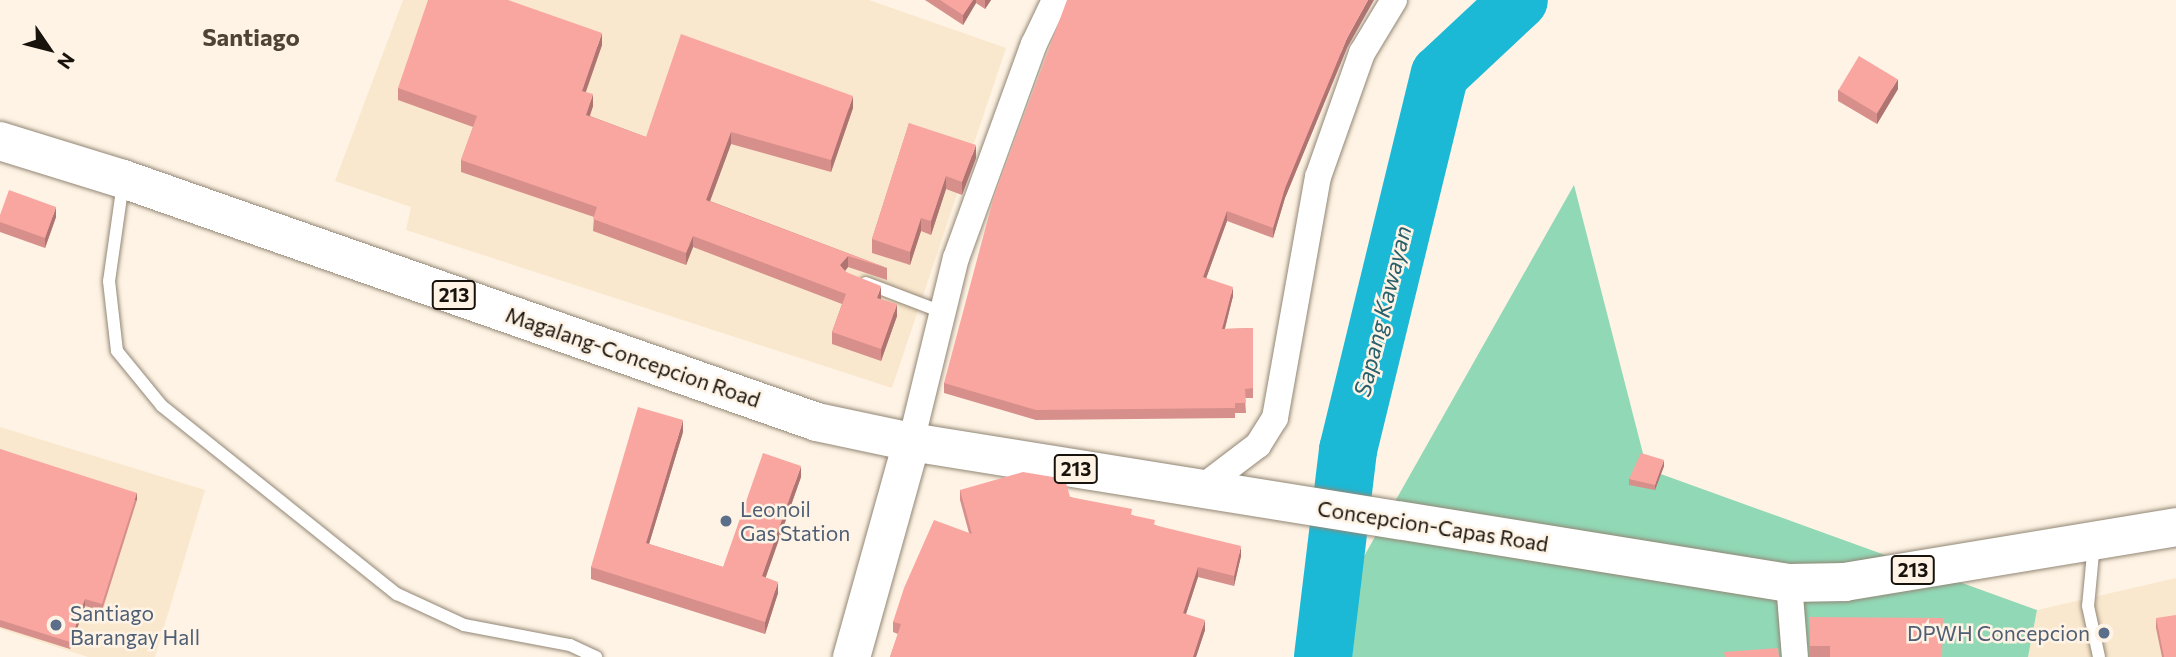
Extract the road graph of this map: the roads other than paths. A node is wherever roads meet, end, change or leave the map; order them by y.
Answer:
1 (1055, 0) edge
2 (1394, 0) edge
3 (0, 141) edge
4 (123, 179) junction
5 (849, 276) edge
6 (942, 312) junction
7 (911, 442) junction
8 (1200, 489) junction
9 (2176, 527) edge
10 (2095, 540) junction
11 (1789, 583) junction
12 (596, 657) edge
13 (851, 657) edge
14 (1795, 657) edge
15 (2099, 657) edge

1 - 6 street
2 - 8 street
3 - 4 main road, Magalang-Concepcion Road / 213
4 - 7 main road, Magalang-Concepcion Road / 213
4 - 12 lane
5 - 6 lane
6 - 7 street
7 - 8 main road, Concepcion-Capas Road / 213
7 - 13 main road
8 - 11 main road, Concepcion-Capas Road / 213
9 - 10 main road, Concepcion-Capas Road / 213
10 - 11 main road, Concepcion-Capas Road / 213
10 - 15 lane
11 - 14 street

